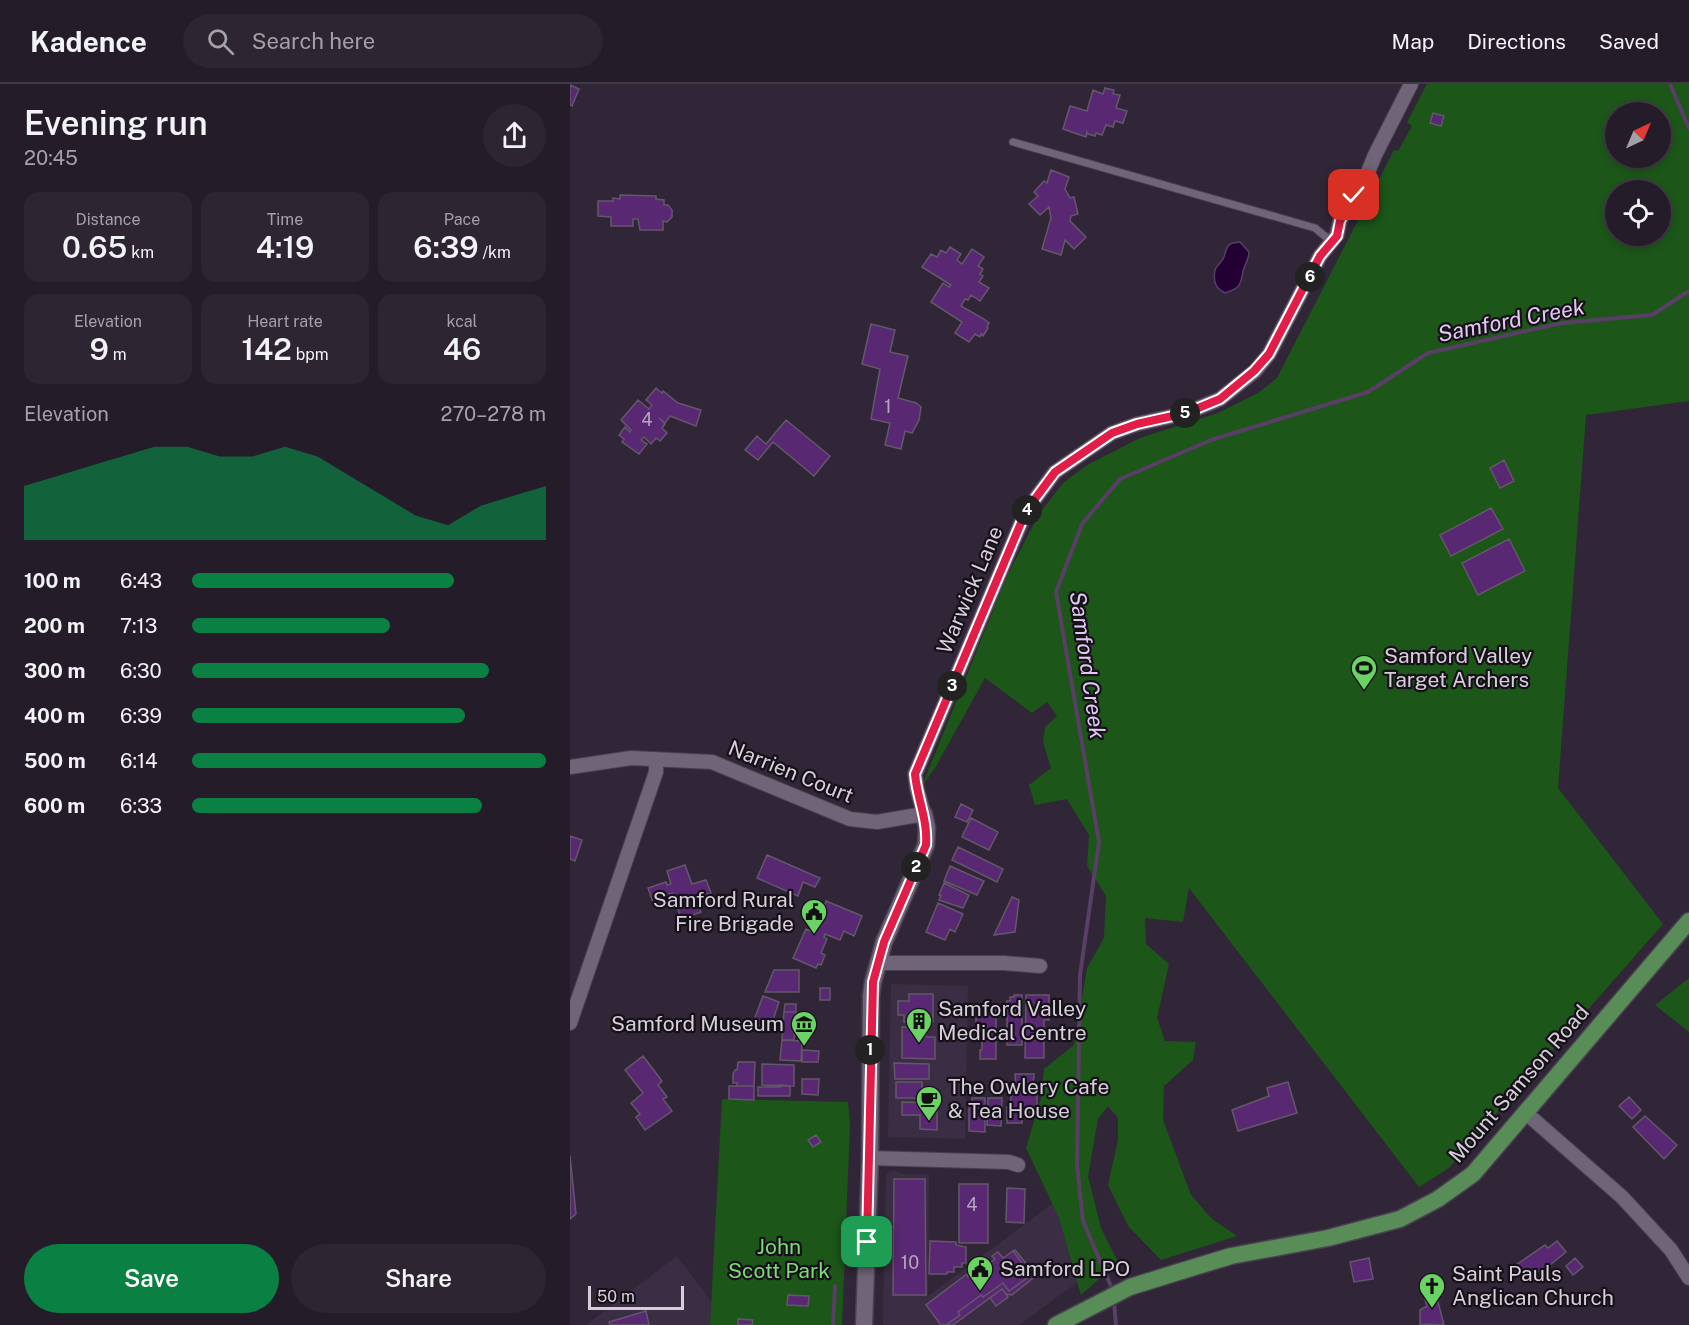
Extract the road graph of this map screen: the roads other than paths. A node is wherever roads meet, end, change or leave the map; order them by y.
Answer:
1 (1411, 84) edge
2 (1013, 142) dead end
3 (1332, 242) junction
4 (656, 759) junction
5 (570, 766) edge
6 (924, 813) junction
7 (1689, 921) edge
8 (877, 963) junction
9 (1040, 966) dead end
10 (570, 1023) edge
11 (1526, 1113) junction
12 (870, 1158) junction
13 (1018, 1165) dead end
14 (1689, 1278) edge
15 (864, 1325) edge
16 (1056, 1325) edge

1 - 3 street, Warwick Lane
2 - 3 lane
3 - 6 street, Warwick Lane
4 - 5 street, Narrien Court
4 - 6 street, Narrien Court
4 - 10 street
6 - 8 street
7 - 11 main road, Mount Samson Road
8 - 9 street
8 - 12 street
11 - 14 street
11 - 16 main road, Mount Samson Road
12 - 13 street
12 - 15 street

